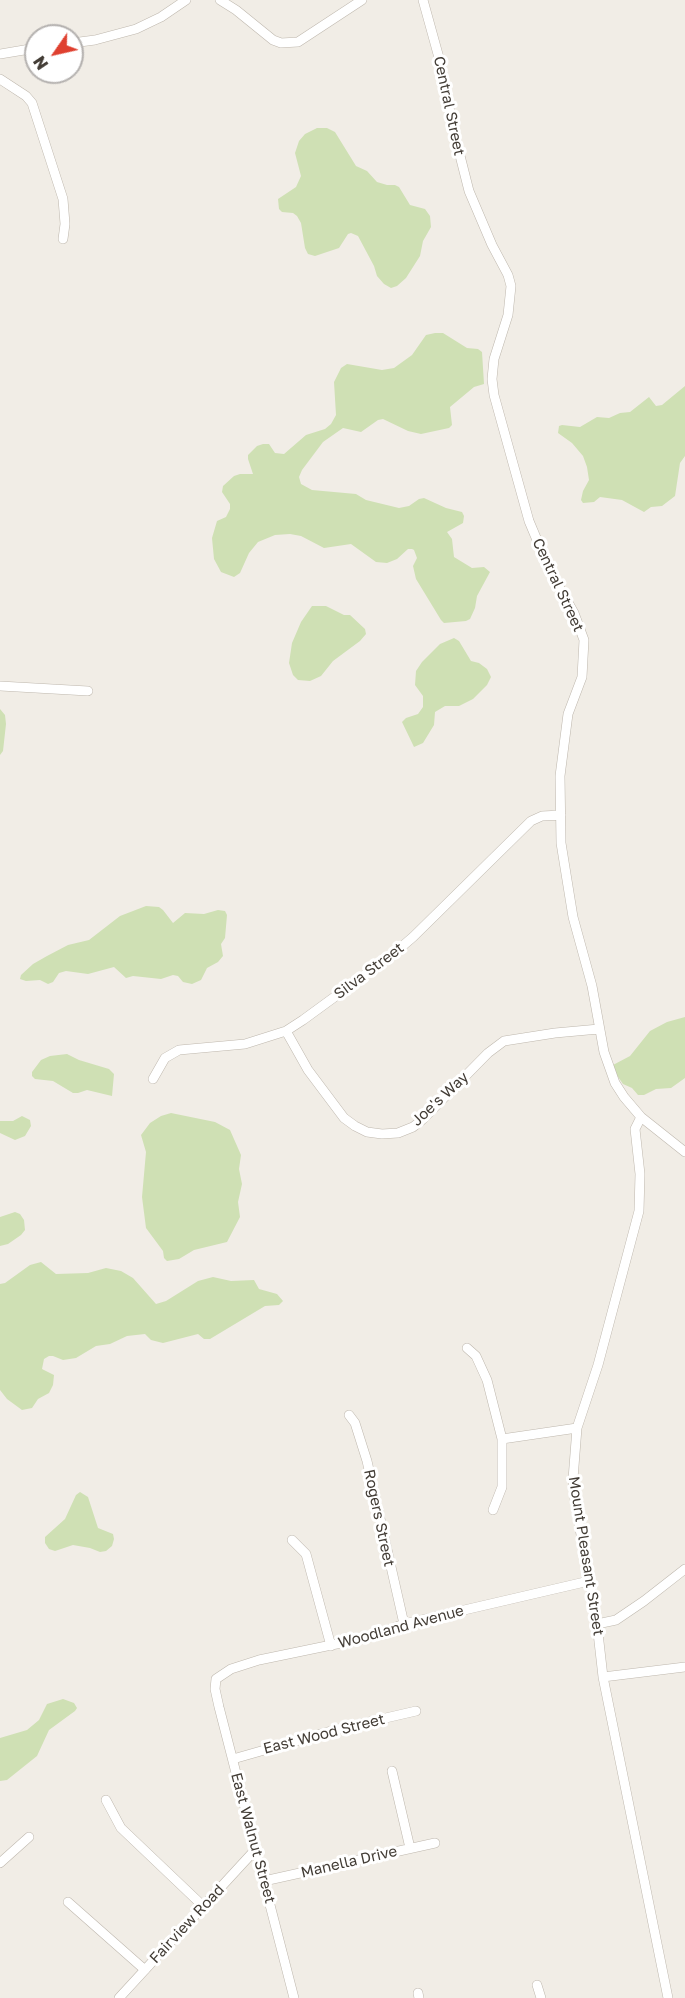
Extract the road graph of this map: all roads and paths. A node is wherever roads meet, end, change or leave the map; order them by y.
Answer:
1 (186, 0) edge
2 (220, 0) edge
3 (362, 0) edge
4 (423, 0) edge
5 (84, 41) edge
6 (24, 50) edge
7 (0, 54) edge
8 (0, 79) edge
9 (63, 239) dead end
10 (0, 686) edge
11 (88, 692) dead end
12 (561, 815) junction
13 (598, 1029) junction
14 (286, 1031) junction
15 (153, 1079) dead end
16 (641, 1117) junction
17 (685, 1152) edge
18 (467, 1348) dead end
19 (349, 1415) dead end
20 (577, 1428) junction
21 (502, 1439) junction
22 (493, 1510) dead end
23 (292, 1540) dead end
24 (685, 1569) edge
25 (589, 1581) junction
26 (404, 1624) junction
27 (597, 1624) junction
28 (331, 1646) junction
29 (685, 1667) edge
30 (603, 1677) junction
31 (216, 1678) joint
32 (416, 1711) dead end
33 (233, 1759) junction
34 (392, 1771) dead end
35 (106, 1800) dead end
36 (29, 1837) dead end
37 (435, 1843) dead end
38 (410, 1848) junction
39 (255, 1850) junction
40 (0, 1863) edge
41 (264, 1881) junction
42 (68, 1902) dead end
43 (203, 1906) junction
44 (145, 1970) junction
45 (537, 1985) dead end
46 (119, 1998) edge
47 (294, 1998) edge
48 (541, 1998) edge
49 (668, 1998) edge

1 - 5 street
2 - 3 street
4 - 12 street, Central Street
6 - 7 street
8 - 9 street
10 - 11 street
12 - 13 street, Central Street
12 - 14 street, Silva Street
13 - 14 street, Joe's Way
13 - 16 street, Central Street
14 - 15 street, Silva Street
16 - 17 street, Central Street
16 - 20 street, Mount Pleasant Street
18 - 21 street
19 - 26 street, Rogers Street
20 - 21 street
20 - 25 street, Mount Pleasant Street
21 - 22 street
23 - 28 street
24 - 27 street
25 - 26 street, Woodland Avenue
25 - 27 street, Mount Pleasant Street
26 - 28 street, Woodland Avenue
27 - 30 street, Mount Pleasant Street
28 - 31 street, Woodland Avenue
29 - 30 street
30 - 49 street, Mount Pleasant Street
31 - 33 street, East Walnut Street
32 - 33 street, East Wood Street
33 - 39 street, East Walnut Street
34 - 38 street
35 - 43 street
36 - 40 street
37 - 38 street, Manella Drive
38 - 41 street, Manella Drive
39 - 41 street, East Walnut Street
39 - 43 street, Fairview Road
41 - 47 street, East Walnut Street
42 - 44 street
43 - 44 street, Fairview Road
44 - 46 street, Fairview Road
45 - 48 street

